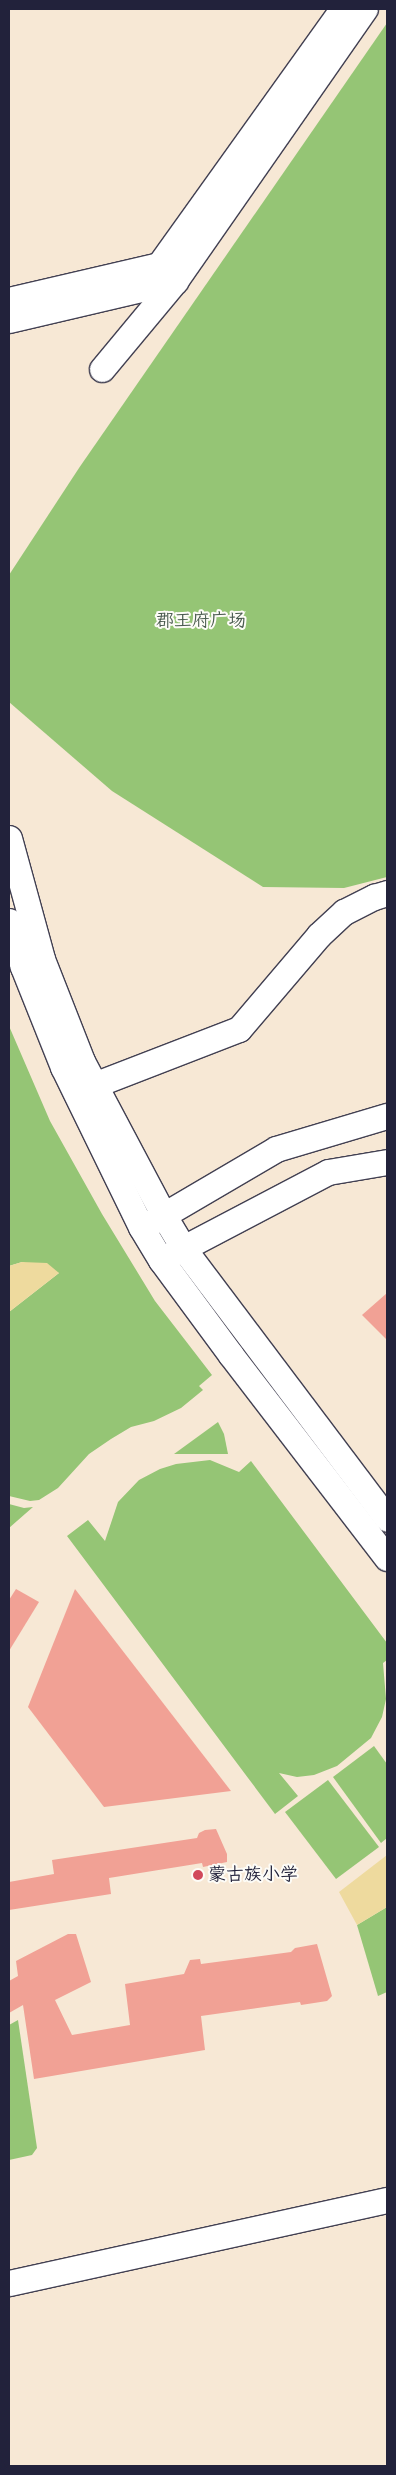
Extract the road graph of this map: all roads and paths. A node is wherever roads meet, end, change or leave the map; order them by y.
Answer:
1 (342, 9) edge
2 (365, 9) edge
3 (175, 280) junction
4 (9, 300) edge
5 (9, 320) edge
6 (102, 369) dead end
7 (9, 838) edge
8 (387, 893) edge
9 (9, 921) edge
10 (94, 1085) junction
11 (387, 1116) edge
12 (387, 1162) edge
13 (164, 1216) junction
14 (141, 1227) junction
15 (183, 1248) junction
16 (161, 1260) junction
17 (387, 1519) edge
18 (387, 1558) edge
19 (387, 2200) edge
20 (9, 2283) edge

1 - 4 street
2 - 3 street
3 - 5 street
3 - 6 street
7 - 10 street
8 - 10 street
9 - 14 street
10 - 13 street
11 - 13 street
12 - 15 street
13 - 14 street
13 - 15 street
14 - 16 street
15 - 16 street
15 - 17 street
16 - 18 street
19 - 20 street

